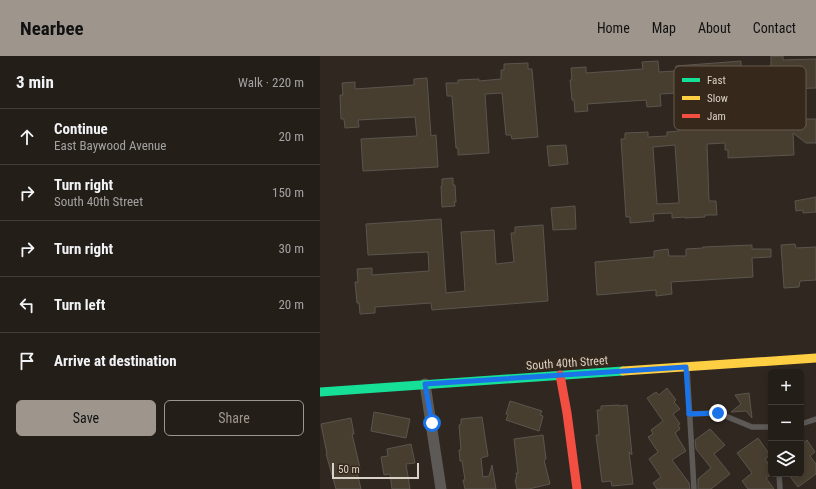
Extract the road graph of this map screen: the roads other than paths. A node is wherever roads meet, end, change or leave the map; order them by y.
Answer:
1 (816, 358) edge
2 (686, 367) junction
3 (560, 375) junction
4 (425, 384) junction
5 (320, 392) edge
6 (689, 414) junction
7 (816, 419) edge
8 (804, 423) edge
9 (768, 427) edge
10 (779, 477) edge
11 (441, 489) edge
12 (577, 489) edge
13 (694, 489) edge
14 (780, 489) edge

1 - 2 street, South 40th Street
2 - 3 street, South 40th Street
2 - 6 lane
3 - 4 street, South 40th Street
3 - 12 street
4 - 5 street, South 40th Street
4 - 11 street
6 - 9 lane
6 - 13 lane
7 - 8 lane
10 - 14 lane

